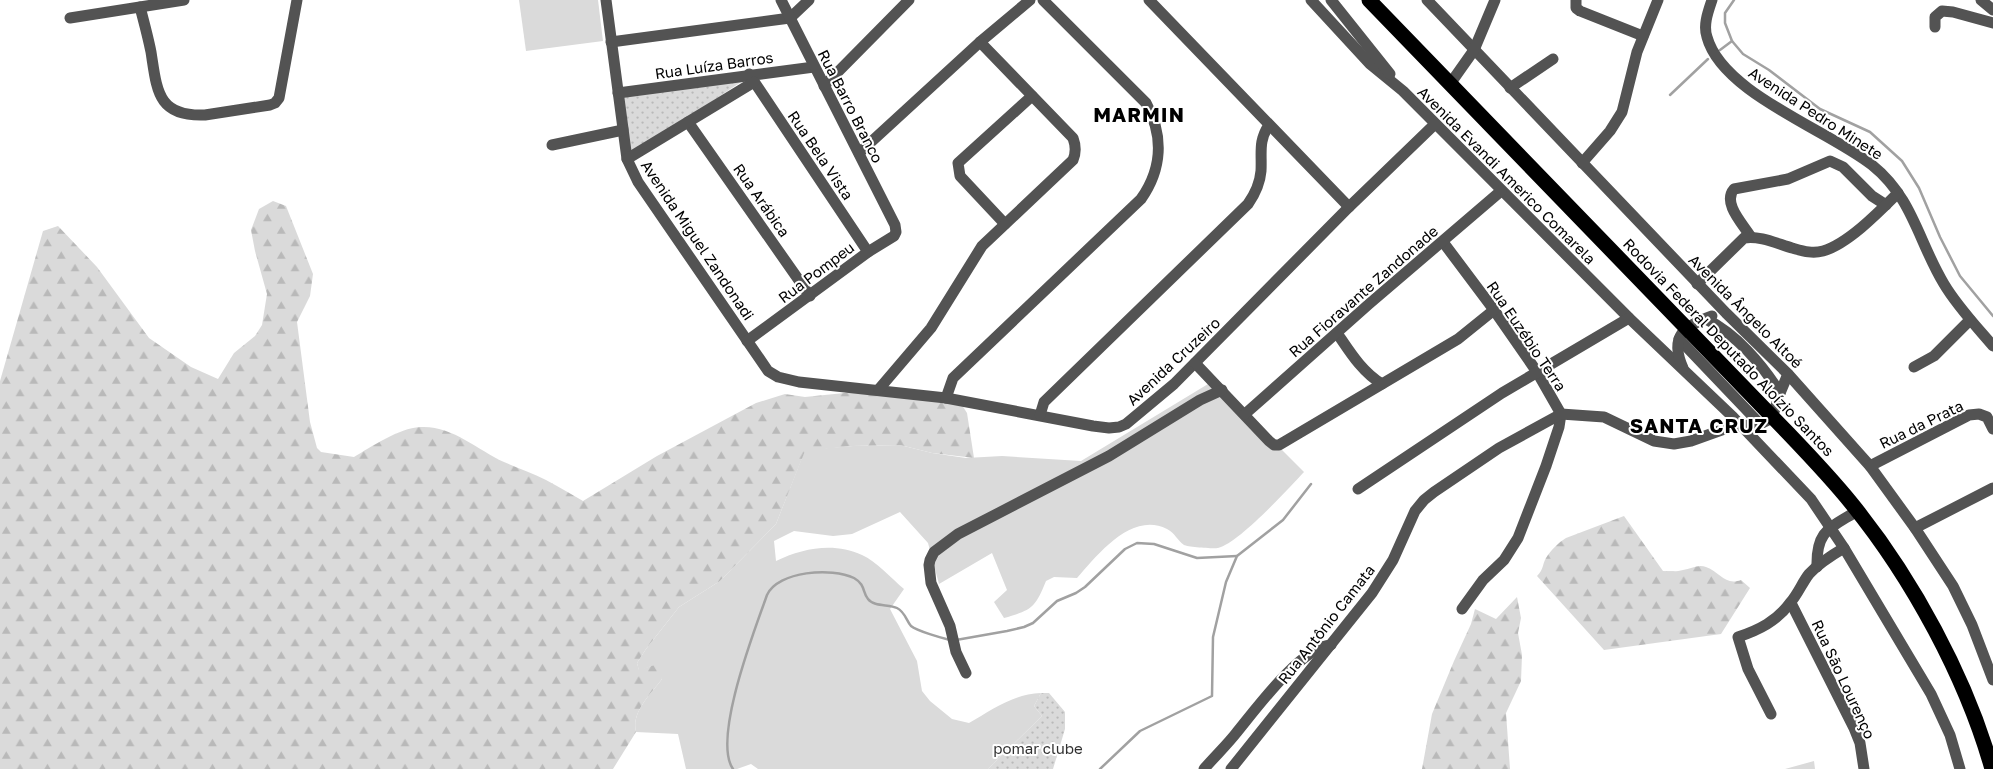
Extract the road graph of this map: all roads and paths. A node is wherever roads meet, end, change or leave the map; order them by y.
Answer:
1 (184, 0) edge
2 (297, 0) edge
3 (606, 0) edge
4 (781, 0) edge
5 (809, 0) edge
6 (909, 0) edge
7 (1030, 0) edge
8 (1043, 0) edge
9 (1149, 0) edge
10 (1311, 0) edge
11 (1331, 0) edge
12 (1369, 0) edge
13 (1427, 0) edge
14 (1495, 0) edge
15 (1576, 0) edge
16 (1658, 0) edge
17 (1712, 0) edge
18 (1981, 0) edge
19 (140, 7) junction
20 (1993, 10) edge
21 (70, 18) dead end
22 (790, 18) junction
23 (1993, 23) edge
24 (1935, 28) dead end
25 (1643, 36) junction
26 (611, 42) junction
27 (980, 42) junction
28 (1474, 50) junction
29 (1553, 59) dead end
30 (814, 67) junction
31 (752, 78) junction
32 (1450, 84) junction
33 (824, 86) junction
34 (1510, 88) junction
35 (1403, 91) junction
36 (618, 93) junction
37 (1032, 96) junction
38 (688, 122) junction
39 (1435, 124) junction
40 (1269, 125) junction
41 (623, 130) junction
42 (552, 145) dead end
43 (859, 153) junction
44 (627, 158) junction
45 (1582, 163) junction
46 (1500, 191) junction
47 (1898, 193) junction
48 (1886, 205) junction
49 (1349, 207) junction
50 (1005, 224) junction
51 (895, 225) joint
52 (1751, 237) junction
53 (1443, 242) junction
54 (868, 252) junction
55 (1698, 284) junction
56 (810, 296) junction
57 (1494, 310) junction
58 (1726, 313) junction
59 (1628, 318) junction
60 (1706, 319) junction
61 (1970, 320) junction
62 (1337, 333) junction
63 (1683, 334) junction
64 (747, 341) junction
65 (1993, 346) edge
66 (1195, 363) junction
67 (1914, 368) dead end
68 (1684, 369) junction
69 (768, 371) joint
70 (1537, 372) junction
71 (1788, 374) junction
72 (1377, 381) junction
73 (878, 389) junction
74 (1222, 390) junction
75 (1780, 393) junction
76 (946, 398) junction
77 (1245, 414) junction
78 (1561, 414) junction
79 (1040, 415) junction
80 (1766, 421) junction
81 (1742, 426) junction
82 (1993, 428) edge
83 (1870, 466) junction
84 (1993, 488) edge
85 (1358, 489) dead end
86 (1857, 511) junction
87 (1831, 527) junction
88 (1915, 528) junction
89 (1844, 548) junction
90 (1817, 567) junction
91 (1791, 603) junction
92 (1462, 609) dead end
93 (1331, 645) junction
94 (966, 673) dead end
95 (1993, 680) edge
96 (1771, 714) dead end
97 (1204, 769) edge
98 (1231, 769) edge
99 (1864, 769) edge
100 (1960, 769) edge
101 (1992, 769) edge

1 - 19 street
2 - 19 street
3 - 26 street, Avenida Miguel Zandonadi
4 - 22 street, Rua Barro Branco
5 - 22 street
6 - 33 street
7 - 27 street
8 - 76 street
9 - 40 street
10 - 35 street, Avenida Evandi Americo Comarela
11 - 35 street
12 - 32 highway, Rodovia Federal Deputado Aloízio Santos
13 - 28 street, Avenida Ângelo Altoé
14 - 28 street
15 - 25 street
16 - 25 street
17 - 47 street, Avenida Pedro Minete
18 - 20 street
19 - 21 street
22 - 26 street
22 - 30 street, Rua Barro Branco
23 - 24 street
25 - 45 street
26 - 36 street, Avenida Miguel Zandonadi
27 - 37 street
27 - 43 street
28 - 32 street
28 - 34 street, Avenida Ângelo Altoé
29 - 34 street
30 - 31 street, Rua Luíza Barros
30 - 33 street, Rua Barro Branco
31 - 36 street, Rua Luíza Barros
31 - 38 street
31 - 54 street, Rua Bela Vista
32 - 63 highway, Rodovia Federal Deputado Aloízio Santos
33 - 43 street, Rua Barro Branco
34 - 45 street, Avenida Ângelo Altoé
35 - 39 street, Avenida Evandi Americo Comarela
36 - 41 street, Avenida Miguel Zandonadi
37 - 50 street
37 - 50 street
38 - 44 street
38 - 56 street, Rua Arábica
39 - 46 street, Avenida Evandi Americo Comarela
39 - 49 street, Avenida Cruzeiro
40 - 49 street
40 - 79 street
41 - 42 street
41 - 44 street, Avenida Miguel Zandonadi
43 - 51 street, Rua Barro Branco
44 - 64 street, Avenida Miguel Zandonadi
45 - 55 street, Avenida Ângelo Altoé
46 - 53 street, Rua Fioravante Zandonade
46 - 59 street, Avenida Evandi Americo Comarela
47 - 48 street
47 - 61 street, Avenida Pedro Minete
48 - 52 street
48 - 52 street
49 - 66 street, Avenida Cruzeiro
50 - 73 street
51 - 54 street, Rua Pompeu
52 - 55 street
53 - 57 street, Rua Euzébio Terra
53 - 62 street, Rua Fioravante Zandonade
54 - 56 street, Rua Pompeu
55 - 58 street, Avenida Ângelo Altoé
56 - 64 street, Rua Pompeu
57 - 70 street, Rua Euzébio Terra
57 - 72 street
58 - 60 street
58 - 71 street, Avenida Ângelo Altoé
59 - 68 street, Avenida Evandi Americo Comarela
59 - 70 street
60 - 63 street
60 - 75 street
61 - 65 street, Avenida Pedro Minete
61 - 67 street
62 - 72 street
62 - 77 street, Rua Fioravante Zandonade
63 - 68 street
63 - 80 highway, Rodovia Federal Deputado Aloízio Santos
64 - 69 street, Avenida Miguel Zandonadi
66 - 74 street
66 - 79 street, Avenida Cruzeiro
68 - 81 street, Avenida Evandi Americo Comarela
69 - 73 street, Avenida Cruzeiro
70 - 78 street, Rua Euzébio Terra
70 - 85 street
71 - 75 street
71 - 83 street, Avenida Ângelo Altoé
72 - 77 street
73 - 76 street, Avenida Cruzeiro
74 - 77 street
74 - 94 street
75 - 80 street
76 - 79 street, Avenida Cruzeiro
78 - 81 street
78 - 92 street, Rua Euzébio Terra
78 - 93 street, Rua Antônio Camata
80 - 81 street
80 - 86 highway, Rodovia Federal Deputado Aloízio Santos
81 - 87 street, Avenida Evandi Americo Comarela
82 - 83 street, Rua da Prata
83 - 88 street, Avenida Ângelo Altoé
84 - 88 street
86 - 87 street
86 - 101 highway, Rodovia Federal Deputado Aloízio Santos
87 - 89 street, Avenida Evandi Americo Comarela
87 - 90 street
88 - 95 street, Avenida Ângelo Altoé
89 - 90 street
89 - 100 street, Avenida Evandi Americo Comarela
90 - 91 street
91 - 96 street
91 - 99 street, Rua São Lourenço
93 - 97 street
93 - 98 street, Rua Antônio Camata

